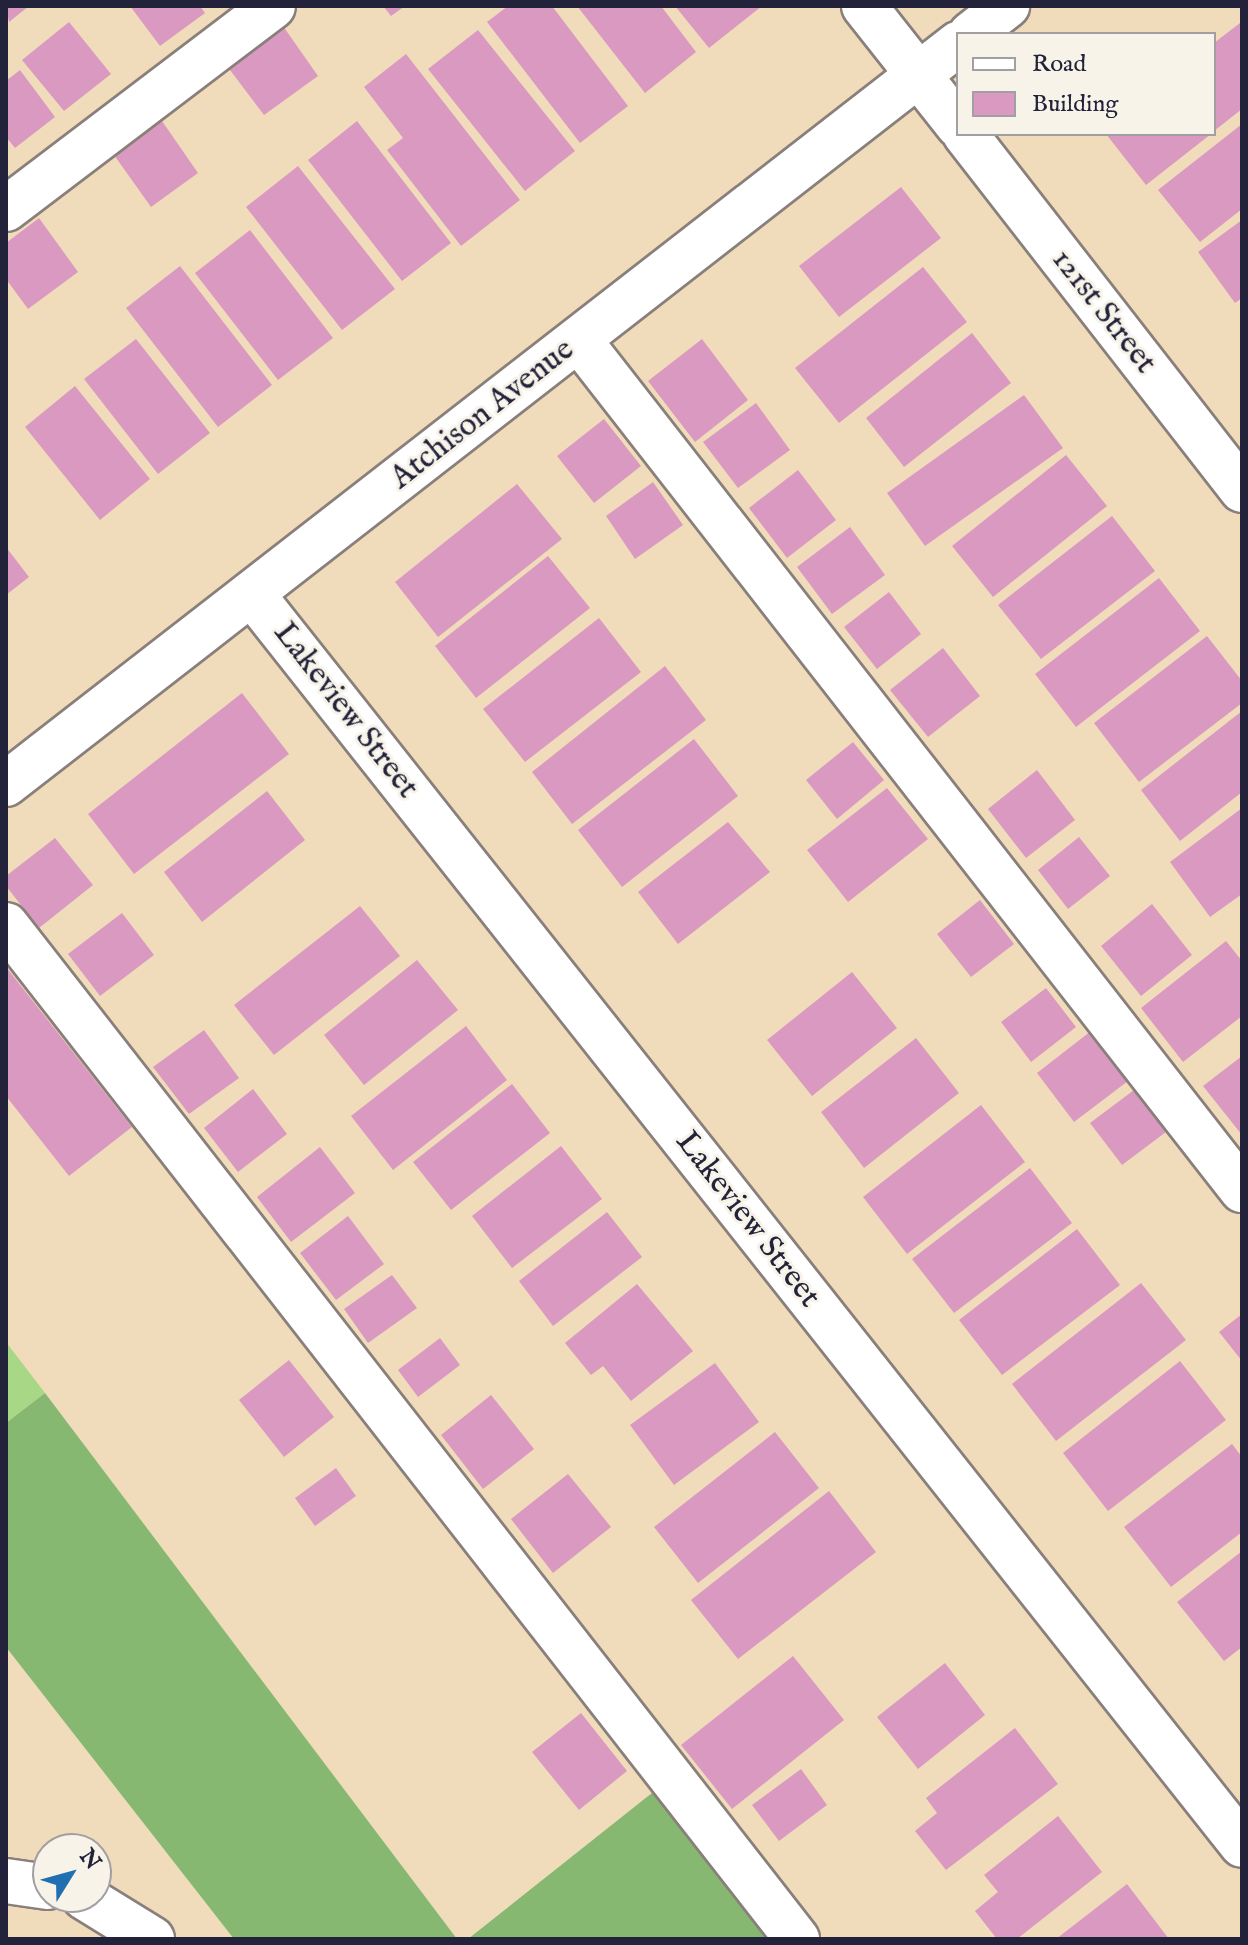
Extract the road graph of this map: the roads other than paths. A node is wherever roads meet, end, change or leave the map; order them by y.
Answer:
1 (273, 6) edge
2 (864, 6) edge
3 (1007, 6) edge
4 (974, 32) edge
5 (956, 46) edge
6 (919, 74) junction
7 (956, 122) edge
8 (967, 136) edge
9 (6, 209) edge
10 (579, 340) junction
11 (1242, 490) edge
12 (252, 594) junction
13 (6, 784) edge
14 (6, 925) edge
15 (1242, 1190) edge
16 (1242, 1845) edge
17 (6, 1881) edge
18 (32, 1885) edge
19 (110, 1913) edge
20 (152, 1939) edge
21 (797, 1939) edge

1 - 9 street
2 - 6 street
3 - 4 street
5 - 6 street, Atchison Avenue
6 - 7 street
6 - 10 street, Atchison Avenue
8 - 11 street, 121st Street
10 - 12 street, Atchison Avenue
10 - 15 street
12 - 13 street, Atchison Avenue
12 - 16 street, Lakeview Street
14 - 21 street
17 - 18 street
19 - 20 street

